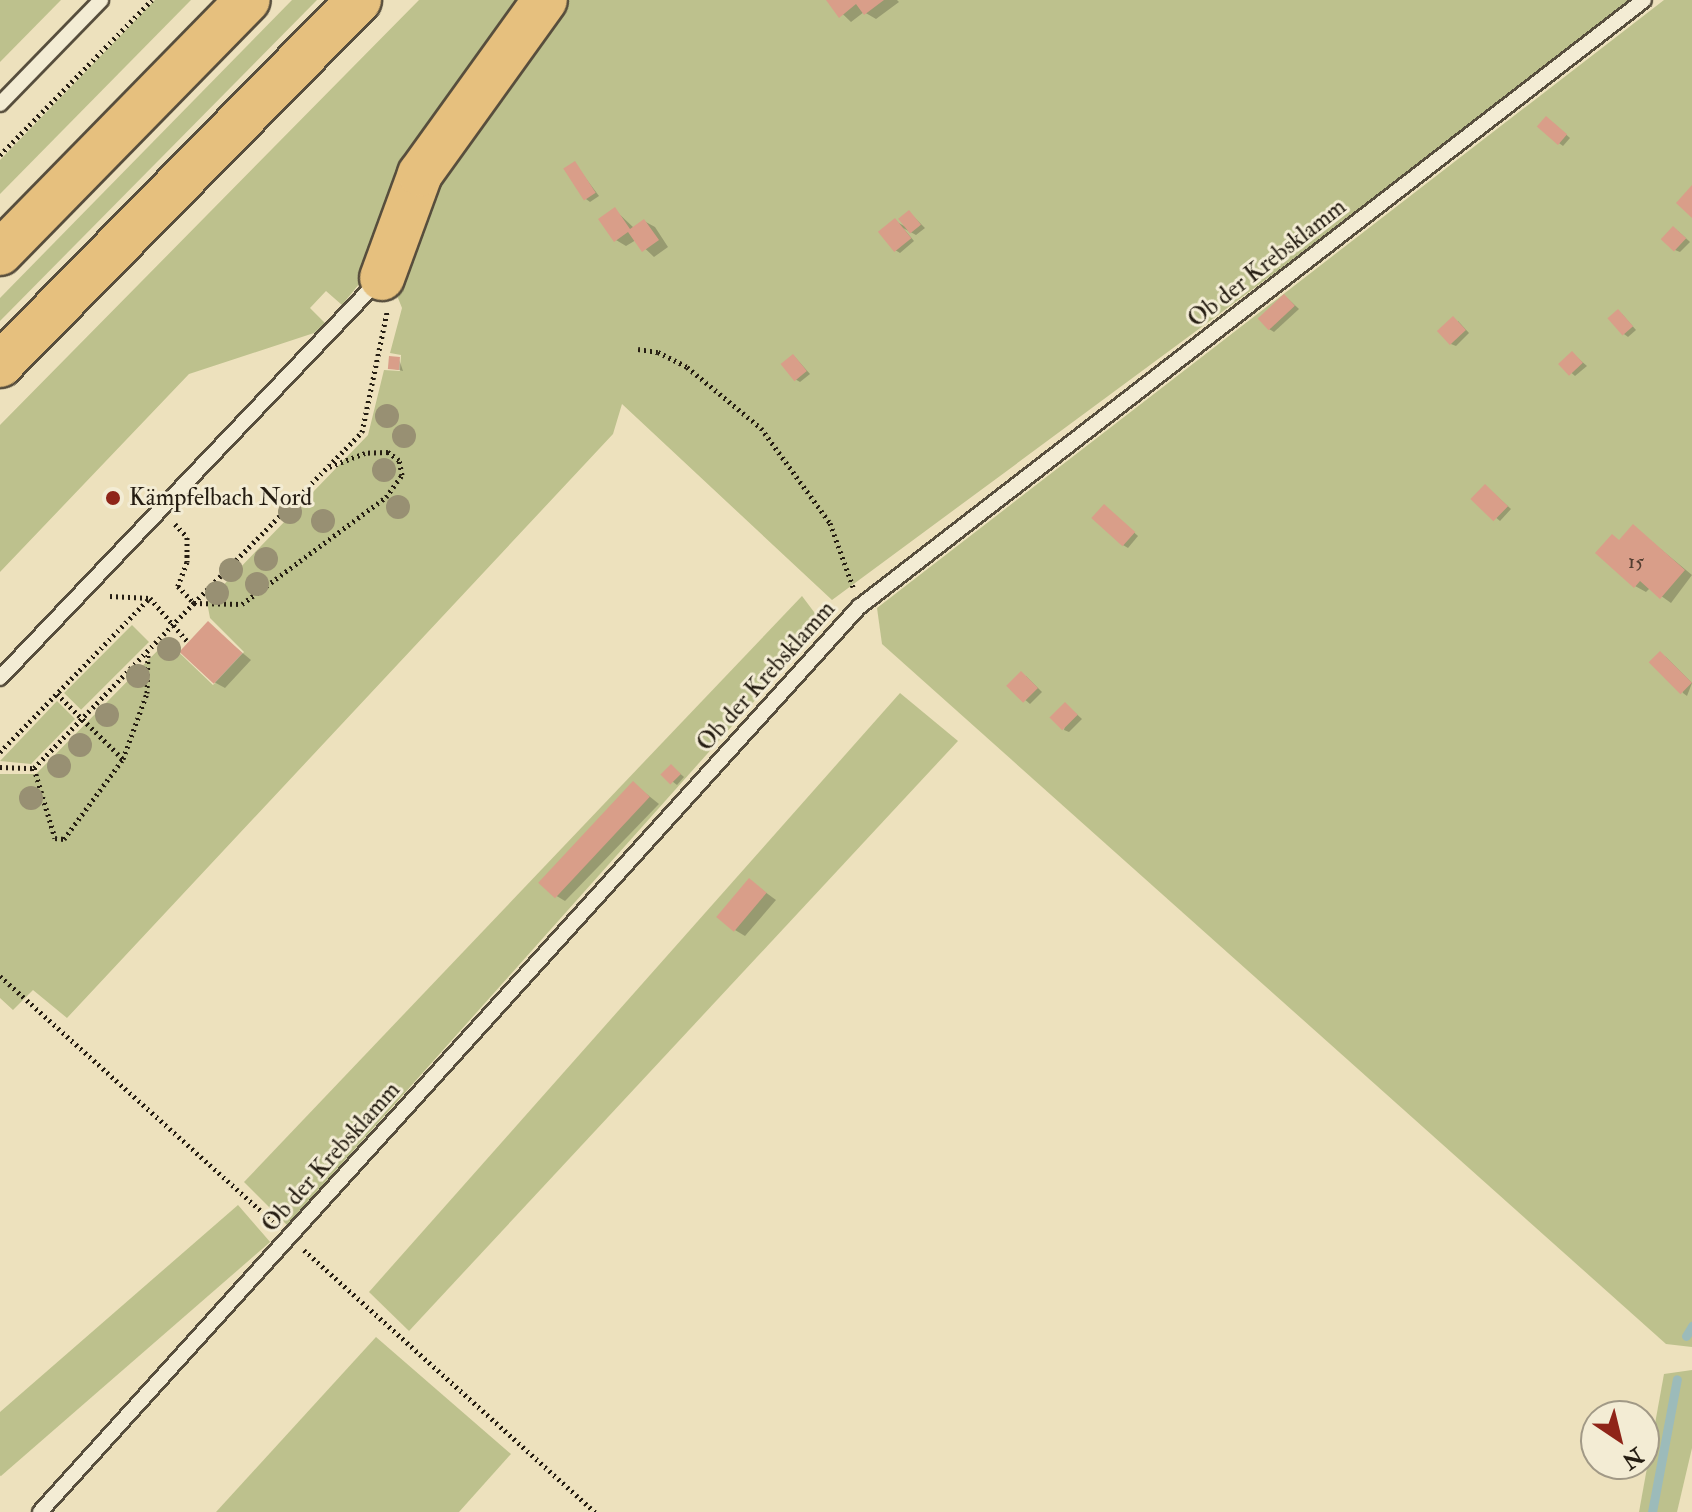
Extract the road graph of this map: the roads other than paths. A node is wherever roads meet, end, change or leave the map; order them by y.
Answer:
1 (101, 0) edge
2 (248, 0) edge
3 (359, 0) edge
4 (545, 0) edge
5 (1644, 0) edge
6 (0, 104) edge
7 (0, 253) edge
8 (378, 284) joint
9 (0, 365) edge
10 (0, 678) edge
11 (40, 1512) edge

1 - 6 lane
2 - 7 highway
3 - 9 highway
4 - 8 highway
5 - 11 lane, Ob der Krebsklamm
8 - 10 lane

